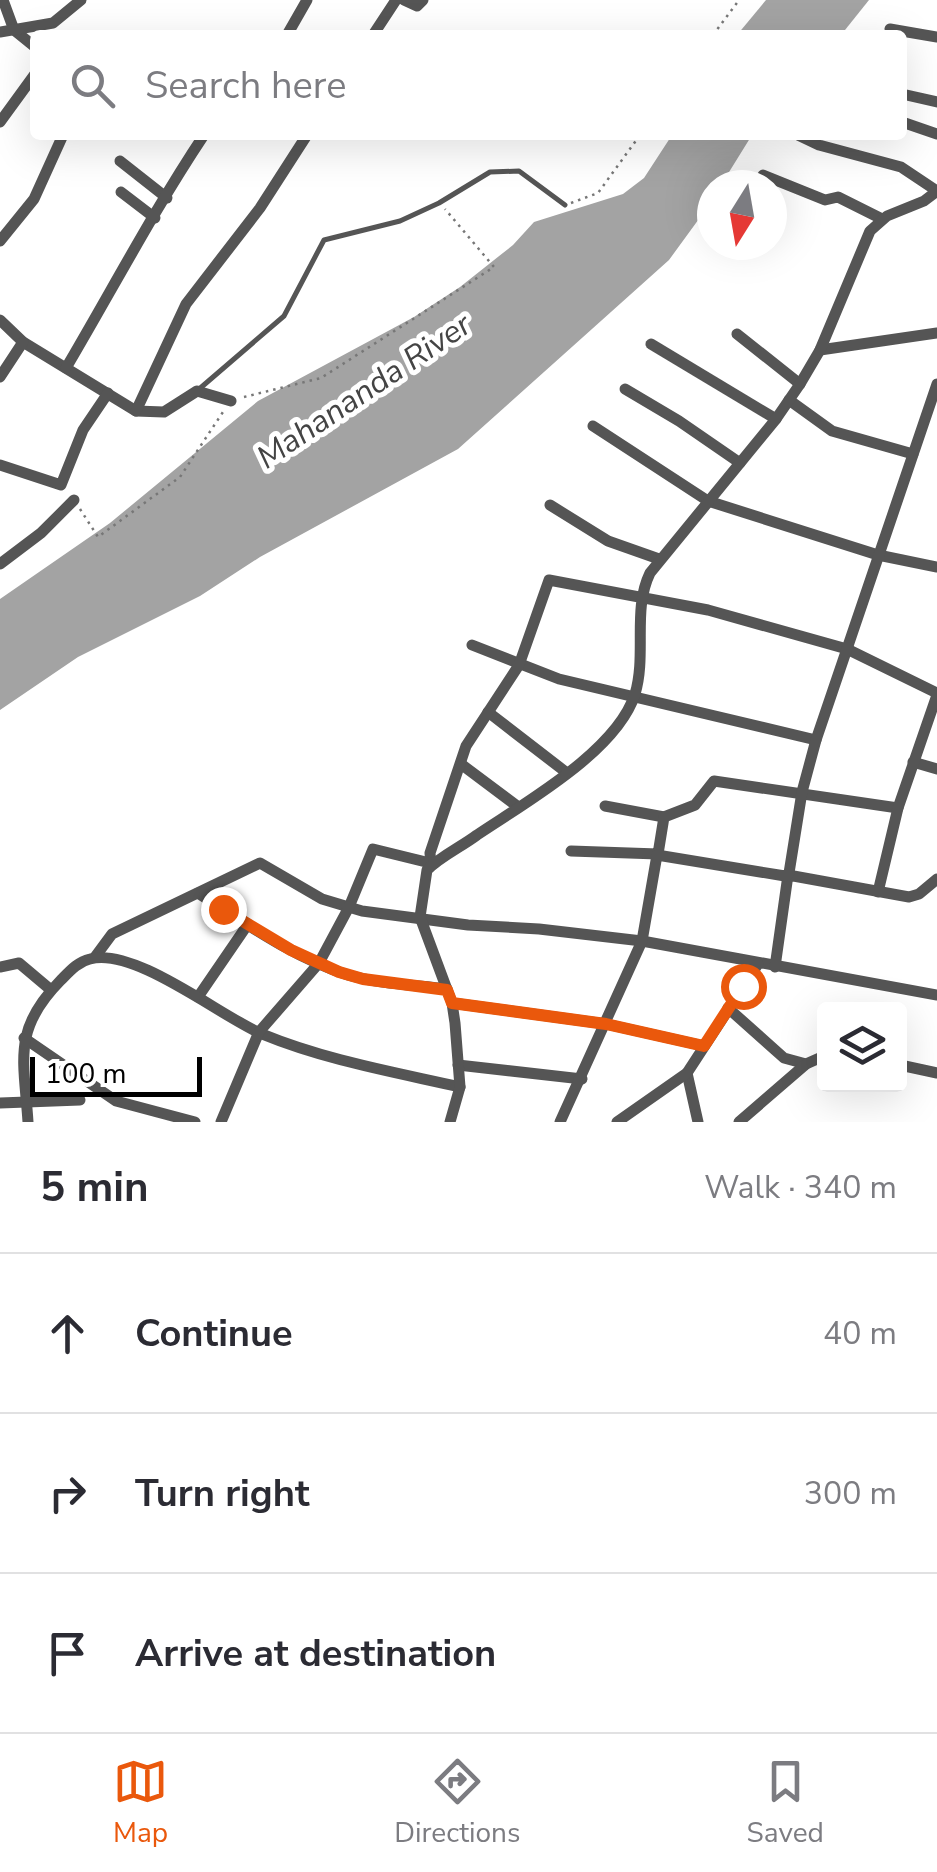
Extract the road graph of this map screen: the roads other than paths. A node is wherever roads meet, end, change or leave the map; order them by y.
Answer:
1 (2, 0) edge
2 (80, 0) edge
3 (307, 0) edge
4 (396, 0) edge
5 (404, 0) edge
6 (423, 0) edge
7 (890, 29) dead end
8 (14, 30) junction
9 (290, 30) edge
10 (375, 30) edge
11 (897, 30) edge
12 (0, 32) edge
13 (907, 32) edge
14 (937, 36) edge
15 (30, 43) edge
16 (30, 81) edge
17 (907, 95) edge
18 (937, 102) edge
19 (0, 122) edge
20 (907, 124) edge
21 (937, 134) edge
22 (60, 140) edge
23 (197, 140) edge
24 (304, 140) edge
25 (808, 140) edge
26 (120, 162) dead end
27 (787, 185) edge
28 (937, 191) edge
29 (122, 192) dead end
30 (167, 198) junction
31 (565, 205) road end
32 (155, 218) junction
33 (882, 220) junction
34 (0, 241) edge
35 (0, 320) edge
36 (937, 332) edge
37 (737, 334) dead end
38 (23, 342) junction
39 (652, 344) dead end
40 (820, 350) junction
41 (66, 368) junction
42 (0, 377) edge
43 (800, 384) junction
44 (937, 384) edge
45 (625, 390) dead end
46 (197, 391) junction
47 (108, 392) junction
48 (789, 400) junction
49 (230, 401) road end
50 (136, 411) junction
51 (776, 418) junction
52 (593, 426) dead end
53 (913, 454) junction
54 (740, 463) junction
55 (0, 465) edge
56 (74, 500) road end
57 (708, 501) junction
58 (550, 505) dead end
59 (878, 555) junction
60 (659, 560) junction
61 (0, 564) edge
62 (937, 567) edge
63 (641, 598) junction
64 (472, 645) dead end
65 (847, 649) junction
66 (519, 664) junction
67 (937, 694) edge
68 (634, 697) junction
69 (488, 712) junction
70 (816, 740) junction
71 (913, 762) junction
72 (461, 764) junction
73 (937, 770) edge
74 (567, 773) junction
75 (802, 792) junction
76 (517, 806) junction
77 (605, 806) dead end
78 (898, 808) junction
79 (664, 817) junction
80 (571, 851) dead end
81 (658, 854) junction
82 (431, 864) junction
83 (788, 875) junction
84 (937, 879) edge
85 (878, 892) junction
86 (198, 894) junction
87 (349, 907) junction
88 (420, 917) junction
89 (248, 924) junction
90 (642, 941) junction
91 (95, 958) junction
92 (319, 963) junction
93 (758, 964) junction
94 (0, 967) edge
95 (776, 967) junction
96 (51, 990) junction
97 (447, 990) junction
98 (937, 996) edge
99 (198, 997) junction
100 (452, 1003) junction
101 (728, 1008) junction
102 (606, 1024) junction
103 (259, 1032) junction
104 (24, 1038) junction
105 (704, 1046) junction
106 (817, 1059) edge
107 (806, 1064) junction
108 (458, 1065) junction
109 (907, 1067) edge
110 (687, 1073) junction
111 (937, 1073) edge
112 (582, 1079) junction
113 (460, 1087) junction
114 (80, 1100) dead end
115 (27, 1101) junction
116 (0, 1103) edge
117 (28, 1122) edge
118 (194, 1122) edge
119 (221, 1122) edge
120 (450, 1122) edge
121 (560, 1122) edge
122 (617, 1122) edge
123 (698, 1122) edge
124 (738, 1122) edge

1 - 8 street
2 - 8 street
3 - 9 street
4 - 10 street
5 - 6 street
7 - 11 street
8 - 12 street
8 - 15 street
13 - 14 street
16 - 19 street
17 - 18 street
20 - 21 street
22 - 34 street
23 - 30 street
24 - 50 street
25 - 28 street
26 - 30 street
27 - 33 street
28 - 33 street
29 - 32 street
30 - 32 street
31 - 46 lane
32 - 41 street
33 - 40 street
35 - 38 street
36 - 40 street
37 - 43 street
38 - 41 street
38 - 42 street
39 - 51 street
40 - 43 street
41 - 47 street
43 - 48 street
44 - 53 street
45 - 54 street
46 - 49 street
46 - 50 street
47 - 50 street
47 - 55 street
48 - 51 street
48 - 53 street
51 - 54 street
52 - 57 street
53 - 59 street
54 - 57 street
56 - 61 street
57 - 59 street
57 - 60 street
58 - 60 street
59 - 62 street
59 - 65 street
60 - 63 street
63 - 65 street
63 - 66 street
63 - 68 street
64 - 66 street
65 - 67 street
65 - 70 street
66 - 68 street
66 - 69 street
67 - 71 street
68 - 70 street
68 - 74 street
69 - 72 street
69 - 74 street
70 - 75 street
71 - 73 street
71 - 78 street
72 - 76 street
72 - 82 street
74 - 76 street
75 - 78 street
75 - 79 street
75 - 83 street
76 - 82 street
77 - 79 street
78 - 85 street
79 - 81 street
80 - 81 street
81 - 83 street
81 - 90 street
82 - 87 street
82 - 88 street
83 - 85 street
83 - 95 street
84 - 85 street
86 - 87 street
86 - 89 street
86 - 91 street
87 - 88 street
87 - 92 street
88 - 90 street
88 - 97 street
89 - 92 street
89 - 99 street
90 - 93 street
90 - 102 street
91 - 96 street
91 - 99 street
92 - 97 street
92 - 103 street
93 - 95 street
93 - 101 street
94 - 96 street
95 - 98 street
96 - 104 street
97 - 100 street
99 - 103 street
100 - 102 street
100 - 108 street
101 - 105 street
101 - 107 street
102 - 105 street
102 - 112 street
103 - 113 street
103 - 119 street
104 - 115 street
104 - 118 street
105 - 110 street
106 - 107 street
107 - 124 street
108 - 112 street
108 - 113 street
109 - 111 street
110 - 122 street
110 - 123 street
112 - 121 street
113 - 120 street
114 - 115 street
115 - 116 street
115 - 117 street

